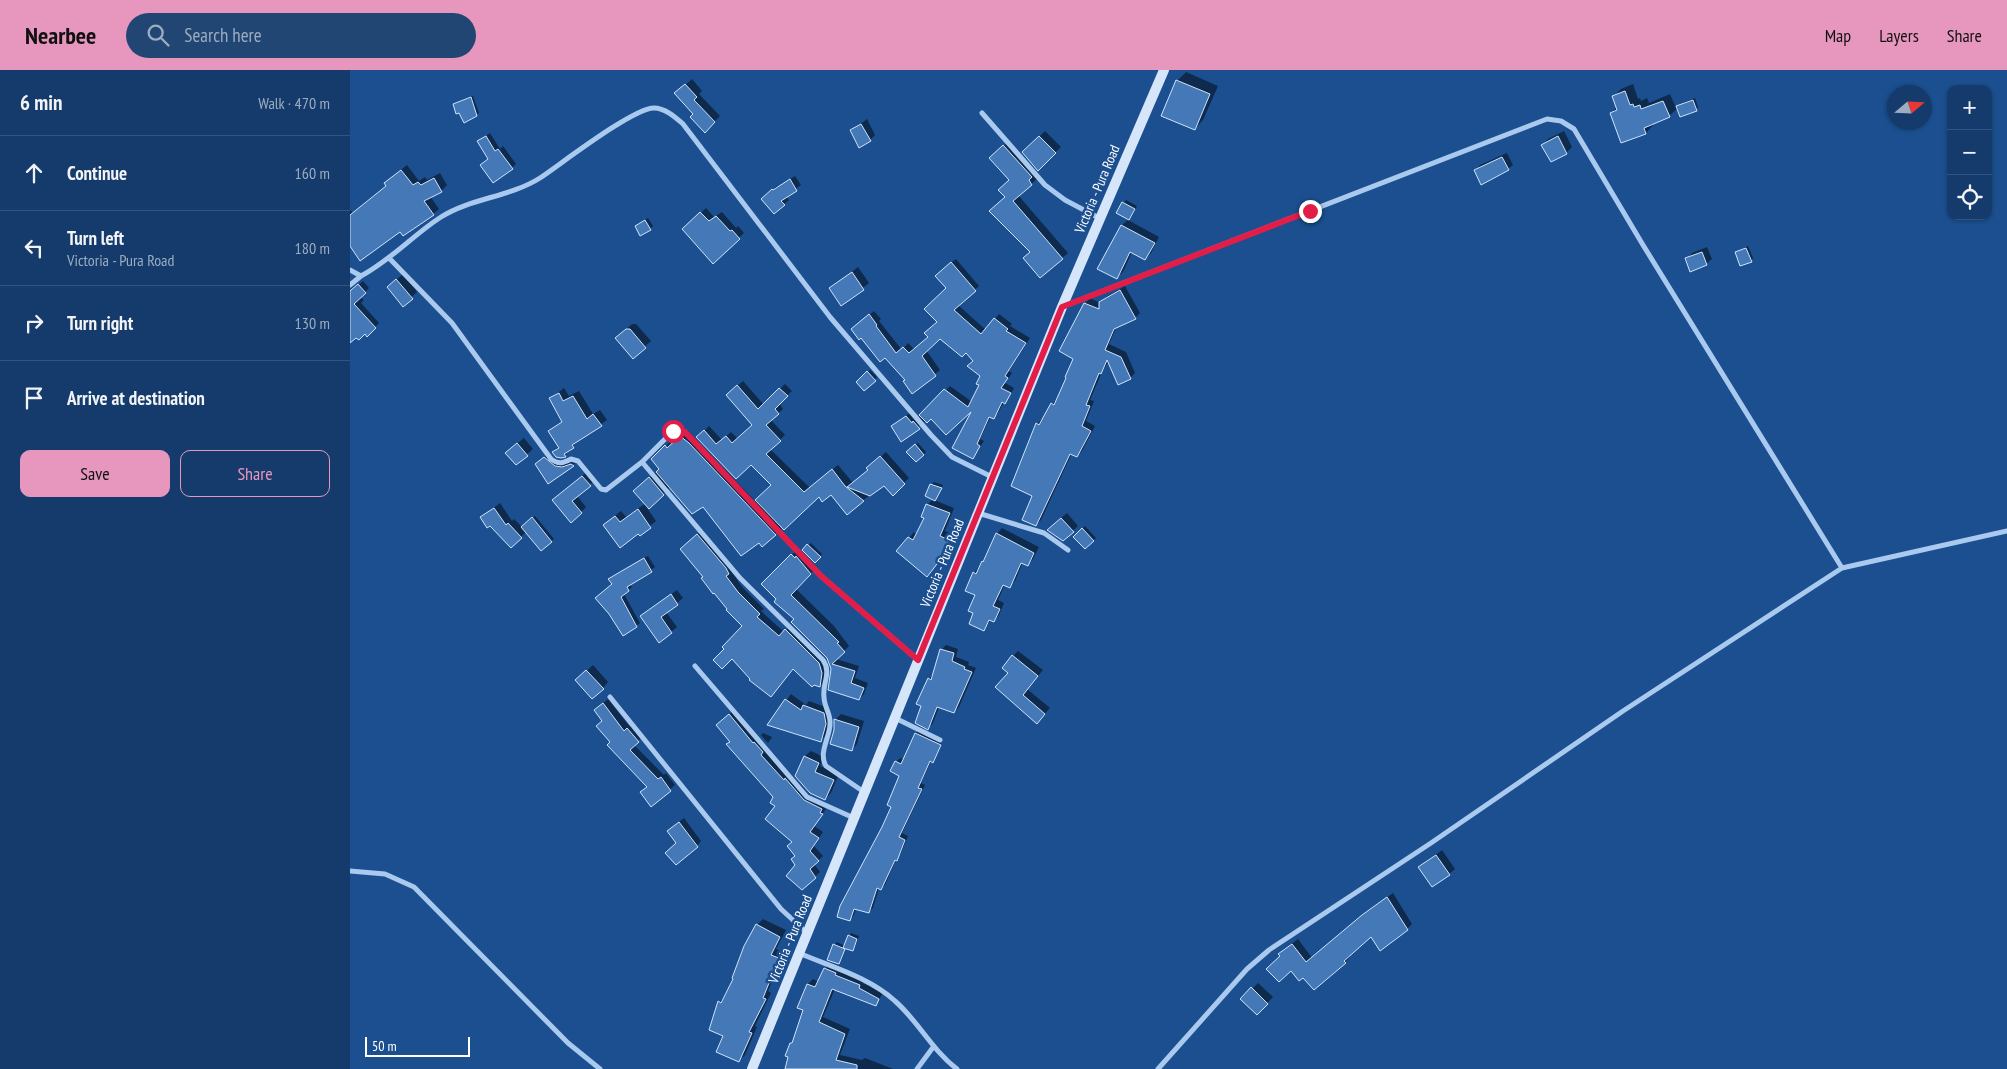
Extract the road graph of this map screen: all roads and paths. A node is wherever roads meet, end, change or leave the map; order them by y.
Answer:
1 (1164, 70) edge
2 (982, 113) dead end
3 (1099, 218) junction
4 (389, 258) junction
5 (350, 270) edge
6 (361, 276) junction
7 (350, 285) edge
8 (1062, 307) junction
9 (642, 462) junction
10 (992, 477) junction
11 (978, 513) junction
12 (2007, 531) edge
13 (1068, 550) dead end
14 (1842, 568) junction
15 (918, 660) junction
16 (695, 666) dead end
17 (610, 697) dead end
18 (895, 717) junction
19 (940, 740) dead end
20 (864, 792) junction
21 (854, 818) junction
22 (350, 871) edge
23 (807, 933) junction
24 (799, 953) junction
25 (934, 1046) junction
26 (600, 1069) edge
27 (752, 1069) edge
28 (918, 1069) edge
29 (957, 1069) edge
30 (1158, 1069) edge

1 - 3 main road, Victoria - Pura Road
2 - 3 street
3 - 8 main road, Victoria - Pura Road
4 - 6 street
4 - 9 street
4 - 10 street
5 - 6 street
6 - 7 street
8 - 10 main road, Victoria - Pura Road
8 - 14 street
9 - 15 street
9 - 20 street
10 - 11 main road, Victoria - Pura Road
11 - 13 street
11 - 15 main road, Victoria - Pura Road
12 - 14 street
14 - 30 street
15 - 18 main road, Victoria - Pura Road
16 - 21 street
17 - 23 street
18 - 19 street
18 - 20 main road, Victoria - Pura Road
20 - 21 main road, Victoria - Pura Road
21 - 23 main road, Victoria - Pura Road
22 - 26 street
23 - 24 main road, Victoria - Pura Road
24 - 25 street
24 - 27 main road, Victoria - Pura Road
25 - 28 street
25 - 29 street

